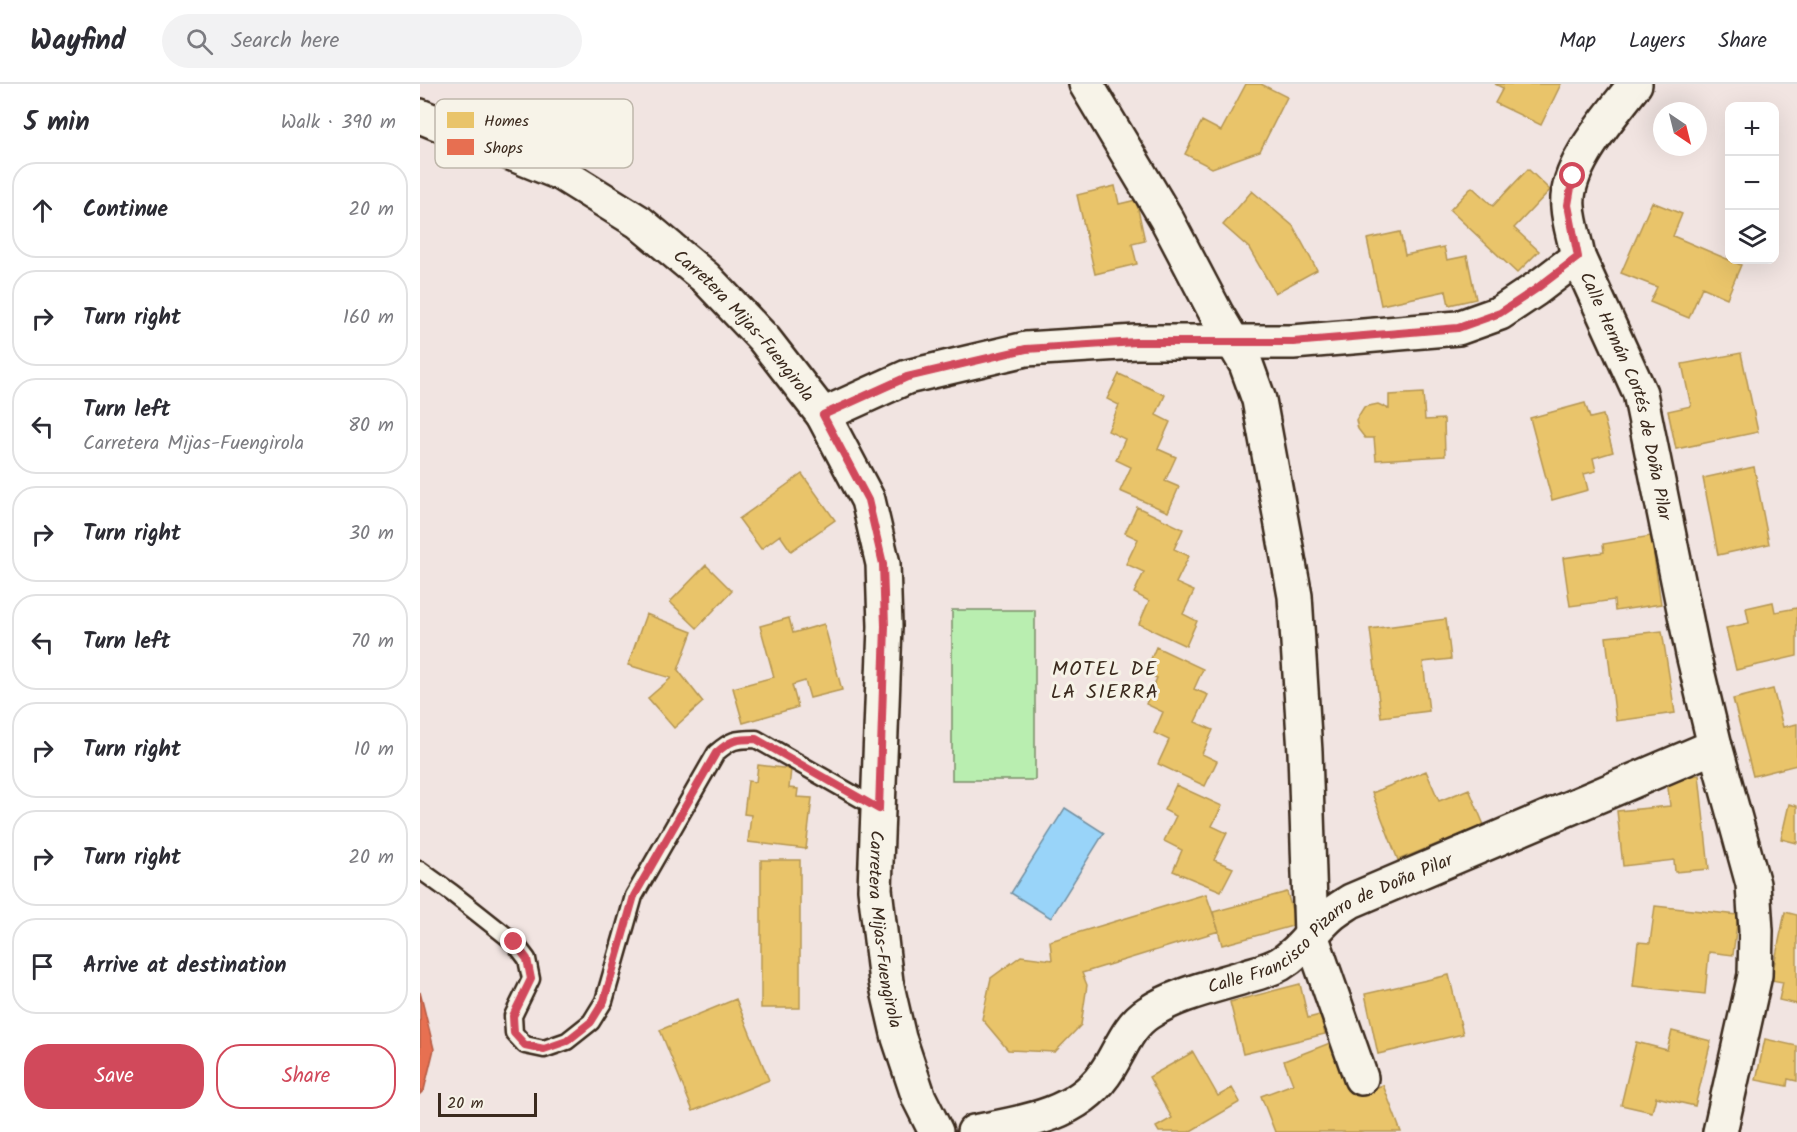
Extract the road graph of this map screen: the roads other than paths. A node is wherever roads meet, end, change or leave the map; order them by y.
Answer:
1 (1086, 84) edge
2 (1635, 84) edge
3 (420, 116) edge
4 (435, 122) edge
5 (547, 168) edge
6 (1578, 257) junction
7 (1233, 342) junction
8 (823, 415) junction
9 (1715, 746) junction
10 (879, 809) junction
11 (420, 870) edge
12 (1311, 935) junction
13 (1361, 1078) dead end
14 (991, 1131) edge
15 (936, 1132) edge
16 (1719, 1132) edge

1 - 7 street
2 - 6 street
3 - 4 street, Carretera Mijas-Fuengirola
5 - 8 street, Carretera Mijas-Fuengirola
6 - 7 street, Calle Hernán Cortés de Doña Pilar
6 - 9 street, Calle Hernán Cortés de Doña Pilar
7 - 8 street, Calle Hernán Cortés de Doña Pilar
7 - 12 street
8 - 10 street, Carretera Mijas-Fuengirola
9 - 12 street, Calle Francisco Pizarro de Doña Pilar
9 - 16 street, Calle Hernán Cortés de Doña Pilar
10 - 11 lane
10 - 15 street, Carretera Mijas-Fuengirola
12 - 13 street
12 - 14 street, Calle Francisco Pizarro de Doña Pilar

